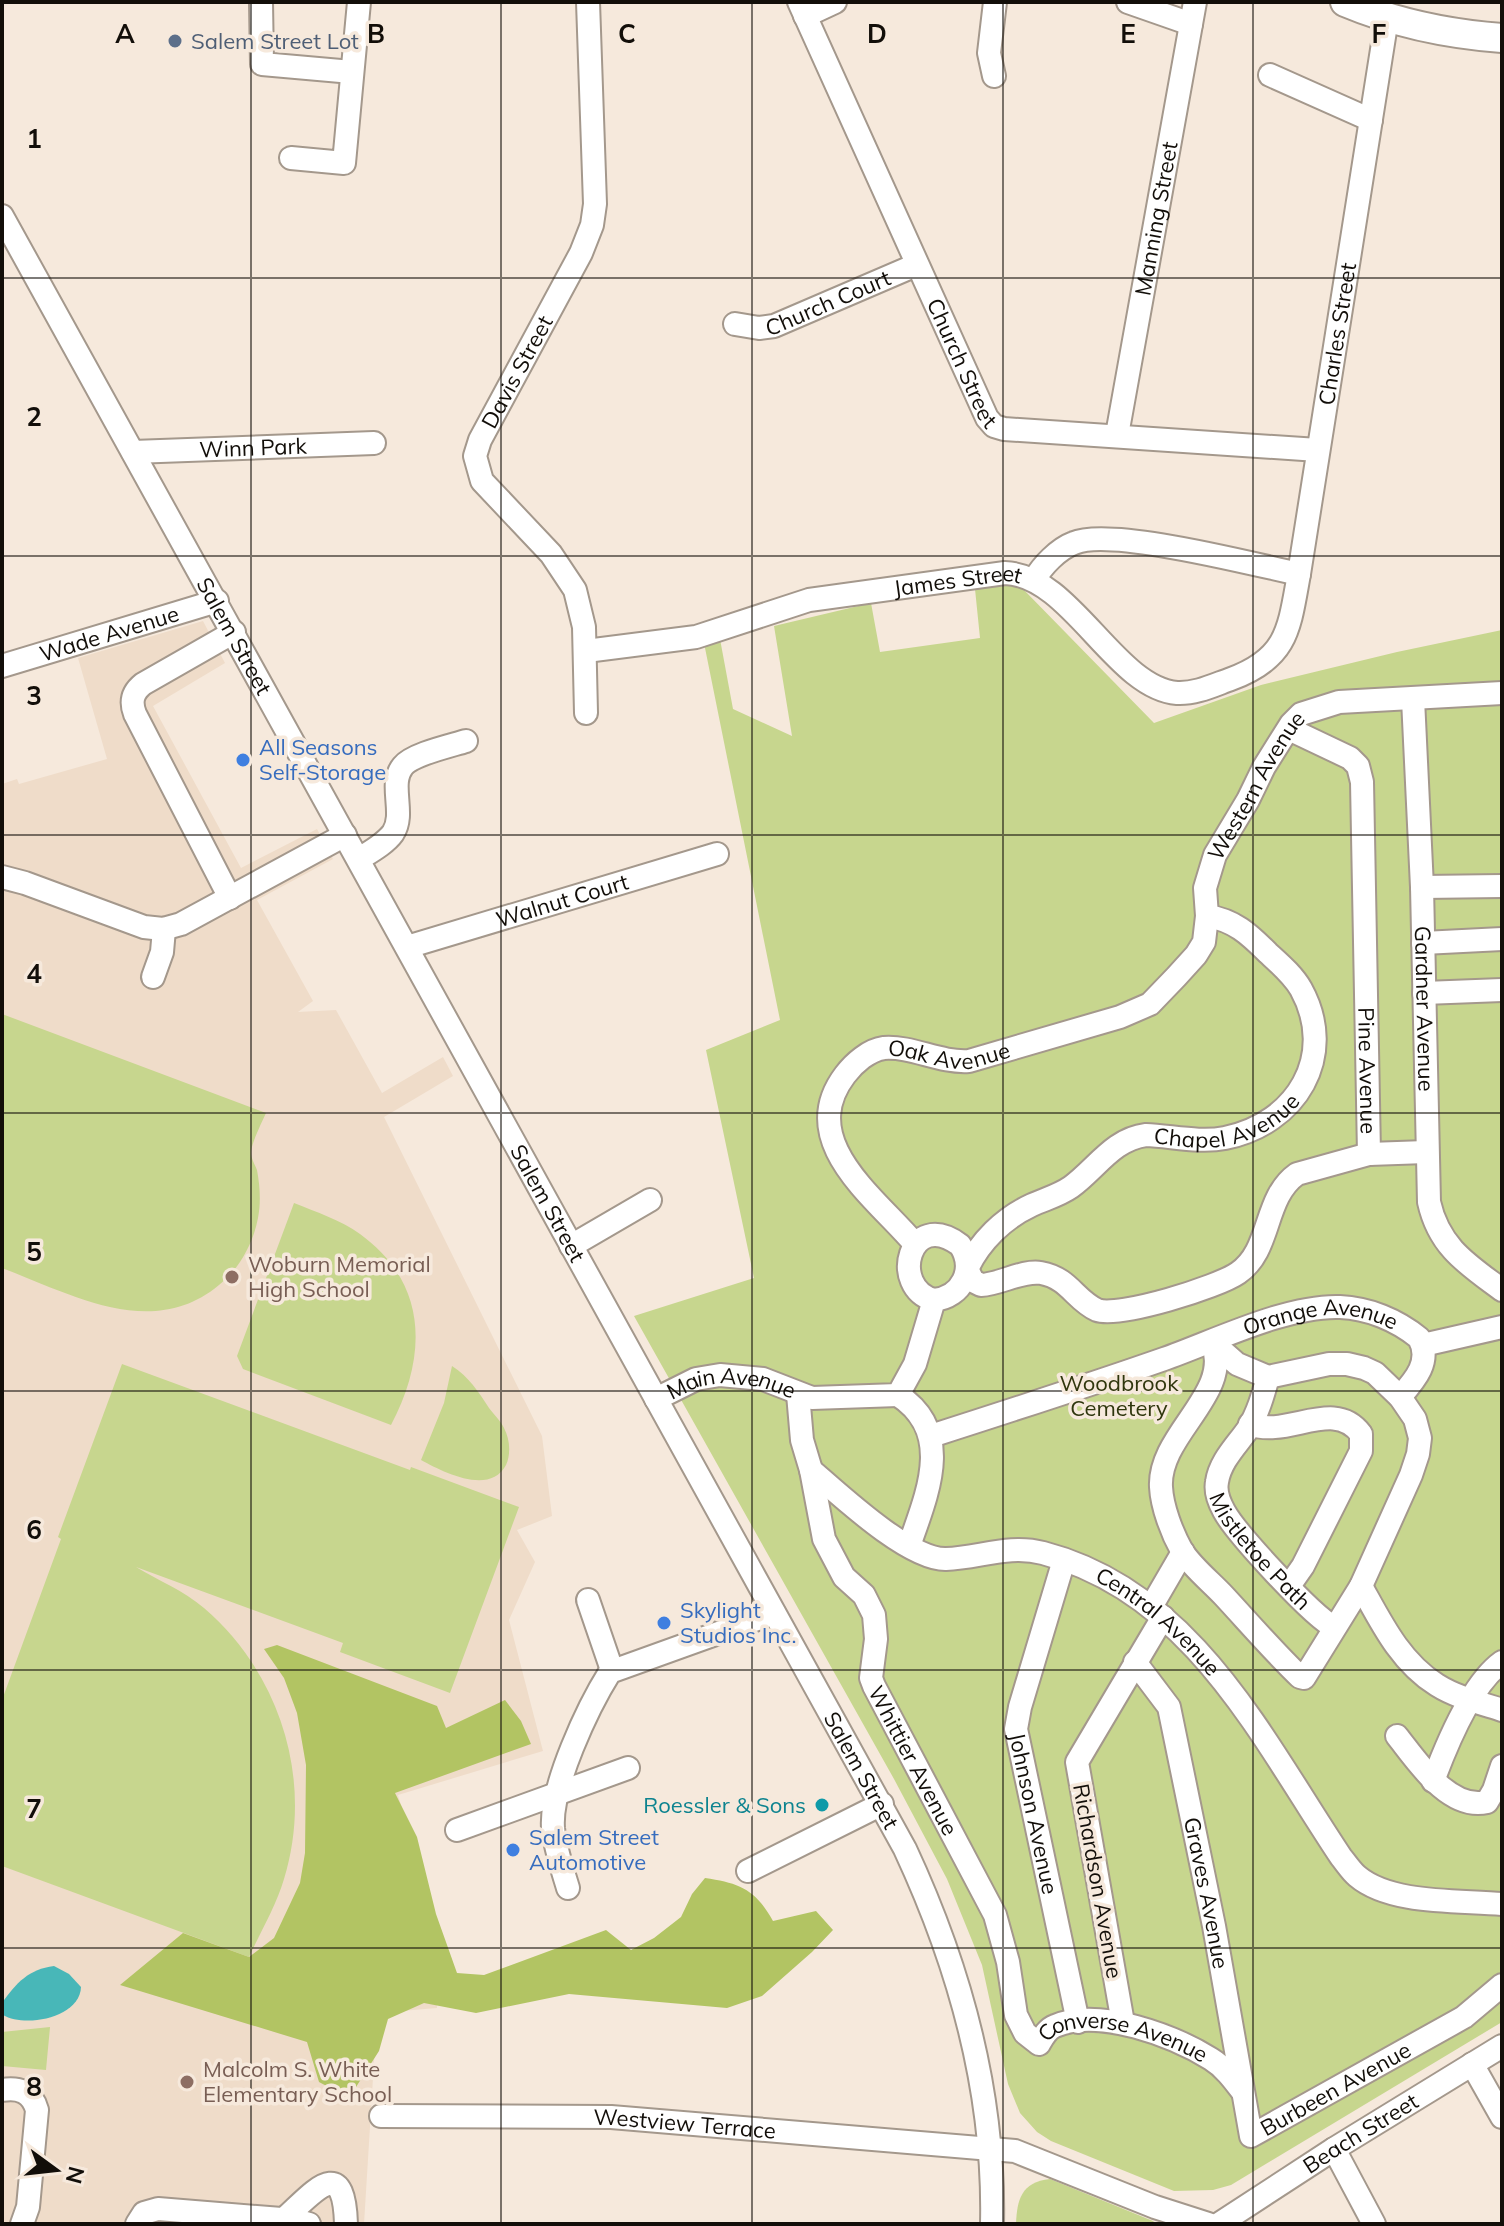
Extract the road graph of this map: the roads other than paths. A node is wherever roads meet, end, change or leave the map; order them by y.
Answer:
1 (261, 2) edge
2 (359, 2) edge
3 (588, 2) edge
4 (835, 2) edge
5 (995, 2) edge
6 (1128, 2) edge
7 (1345, 2) edge
8 (802, 9) edge
9 (1193, 13) edge
10 (1387, 18) junction
11 (1502, 38) edge
12 (352, 72) junction
13 (1270, 75) dead end
14 (994, 76) dead end
15 (1371, 120) junction
16 (291, 158) dead end
17 (2, 216) edge
18 (916, 265) junction
19 (735, 324) dead end
20 (1117, 435) junction
21 (374, 443) dead end
22 (1318, 450) junction
23 (133, 452) junction
24 (1299, 574) junction
25 (1034, 580) junction
26 (217, 601) junction
27 (234, 632) junction
28 (1280, 647) joint
29 (586, 651) junction
30 (4, 660) edge
31 (1502, 693) edge
32 (1413, 699) junction
33 (586, 713) dead end
34 (1289, 729) junction
35 (466, 741) dead end
36 (345, 835) junction
37 (717, 854) dead end
38 (359, 859) junction
39 (2, 877) edge
40 (1502, 886) edge
41 (1422, 887) junction
42 (230, 898) junction
43 (1207, 916) junction
44 (164, 929) junction
45 (1502, 939) edge
46 (1423, 943) junction
47 (407, 947) junction
48 (153, 977) dead end
49 (1502, 990) edge
50 (1424, 993) junction
51 (1426, 1152) junction
52 (1369, 1154) junction
53 (650, 1200) dead end
54 (914, 1243) junction
55 (571, 1246) junction
56 (967, 1269) junction
57 (1502, 1290) edge
58 (934, 1300) junction
59 (1502, 1327) edge
60 (1212, 1342) junction
61 (1423, 1345) junction
62 (1268, 1377) junction
63 (798, 1394) junction
64 (898, 1395) junction
65 (1400, 1397) junction
66 (656, 1399) junction
67 (1250, 1424) junction
68 (931, 1436) junction
69 (811, 1470) junction
70 (909, 1546) junction
71 (1183, 1552) junction
72 (1064, 1560) junction
73 (1289, 1586) junction
74 (1361, 1586) junction
75 (588, 1600) dead end
76 (1157, 1612) junction
77 (774, 1613) junction
78 (1334, 1627) junction
79 (1135, 1662) junction
80 (1502, 1662) edge
81 (612, 1670) junction
82 (1472, 1700) junction
83 (1502, 1710) edge
84 (1397, 1736) dead end
85 (1502, 1766) edge
86 (628, 1768) dead end
87 (1433, 1781) junction
88 (556, 1794) junction
89 (882, 1804) junction
90 (457, 1830) dead end
91 (748, 1871) dead end
92 (568, 1888) dead end
93 (1502, 1904) edge
94 (995, 1915) joint
95 (1502, 1985) edge
96 (1078, 2022) junction
97 (1123, 2023) junction
98 (1502, 2046) edge
99 (1472, 2064) junction
100 (2, 2090) edge
101 (1242, 2091) junction
102 (381, 2116) dead end
103 (1502, 2117) edge
104 (1251, 2136) joint
105 (1334, 2149) junction
106 (989, 2151) junction
107 (196, 2218) edge
108 (284, 2219) junction
109 (22, 2224) edge
110 (137, 2224) edge
111 (309, 2224) edge
112 (346, 2224) edge
113 (992, 2224) edge
114 (1208, 2224) edge
115 (1219, 2224) edge
116 (1374, 2224) edge

1 - 12 street
2 - 12 street
3 - 29 street, Davis Street
4 - 8 street
5 - 14 street
6 - 9 street
7 - 10 main road
8 - 18 street, Church Street
9 - 20 street, Manning Street
10 - 11 main road
10 - 15 street, Charles Street
12 - 16 street
13 - 15 street
15 - 22 street, Charles Street
17 - 23 street, Salem Street
18 - 19 street, Church Court
18 - 20 street, Church Street
20 - 22 street, Church Street
21 - 23 street, Winn Park
22 - 24 street, Charles Street
23 - 26 street, Salem Street
24 - 25 street
24 - 28 street, Charles Street
25 - 28 street, James Street
25 - 29 street, James Street
26 - 27 street, Salem Street
26 - 30 street, Wade Avenue
27 - 36 street, Salem Street
27 - 42 street
29 - 33 street, Davis Street
31 - 32 street, Western Avenue
32 - 34 street, Western Avenue
32 - 41 street, Gardner Avenue
34 - 43 street, Western Avenue
34 - 52 street, Pine Avenue
35 - 38 street
36 - 38 street, Salem Street
36 - 42 street
37 - 47 street, Walnut Court
38 - 47 street, Salem Street
39 - 44 street
40 - 41 street
41 - 46 street, Gardner Avenue
42 - 44 street
43 - 54 street, Oak Avenue
43 - 56 street, Chapel Avenue
44 - 48 street
45 - 46 street
46 - 50 street, Gardner Avenue
47 - 55 street, Salem Street
49 - 50 street
50 - 51 street, Gardner Avenue
51 - 52 street
51 - 57 street, Gardner Avenue
52 - 56 street, Pine Avenue
53 - 55 street
54 - 56 street
54 - 58 street
55 - 66 street, Salem Street
56 - 58 street
58 - 64 street
59 - 61 street, Orange Avenue
60 - 61 street, Orange Avenue
60 - 62 street
60 - 68 street, Orange Avenue
60 - 71 street
61 - 65 street, Orange Avenue
62 - 65 street
62 - 67 street, Mistletoe Path
63 - 64 street, Main Avenue
63 - 66 street, Main Avenue
63 - 69 street
64 - 68 street
65 - 74 street
66 - 77 street, Salem Street
67 - 73 street, Mistletoe Path
67 - 73 street
68 - 70 street
69 - 70 street, Central Avenue
69 - 94 street, Whittier Avenue
70 - 72 street, Central Avenue
71 - 76 street, Richardson Avenue
71 - 78 street
72 - 76 street, Central Avenue
72 - 96 street, Johnson Avenue
73 - 78 street, Mistletoe Path
74 - 78 street
74 - 82 street
75 - 81 street
76 - 79 street, Richardson Avenue
76 - 93 street, Central Avenue
77 - 81 street
77 - 89 street, Salem Street
79 - 97 street, Richardson Avenue
79 - 101 street, Graves Avenue
80 - 82 street
81 - 88 street
82 - 83 street
82 - 87 street
84 - 87 street
85 - 87 street
86 - 88 street
88 - 90 street
88 - 92 street
89 - 91 street
89 - 106 street, Salem Street
94 - 96 street, Converse Avenue
95 - 104 street, Burbeen Avenue
96 - 97 street, Converse Avenue
97 - 101 street, Converse Avenue
98 - 99 street, Beach Street
99 - 103 street
99 - 105 street, Beach Street
100 - 109 street
101 - 104 street, Graves Avenue
102 - 106 street, Westview Terrace
105 - 115 street, Beach Street
105 - 116 street
106 - 113 street, Salem Street
106 - 114 street, Westview Terrace
107 - 108 street
107 - 110 street
108 - 111 street
108 - 112 street

